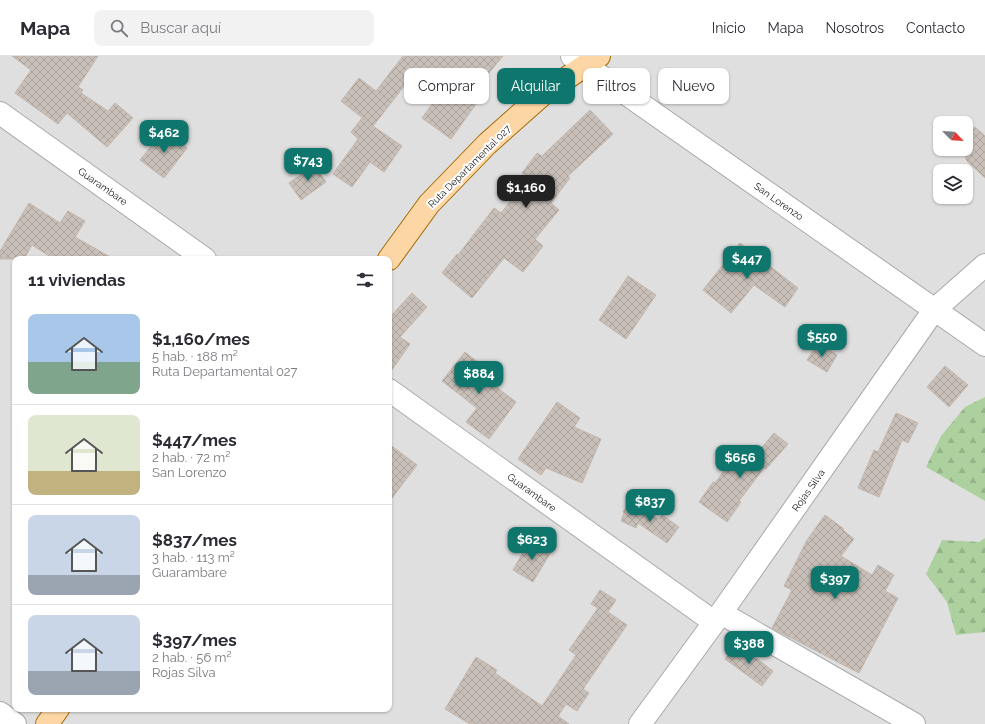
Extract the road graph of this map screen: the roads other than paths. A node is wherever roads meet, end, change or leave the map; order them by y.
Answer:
1 (586, 59) edge
2 (0, 113) edge
3 (201, 256) edge
4 (391, 256) edge
5 (985, 265) edge
6 (934, 310) junction
7 (985, 345) edge
8 (392, 392) edge
9 (718, 618) junction
10 (56, 712) edge
11 (0, 713) edge
12 (15, 724) edge
13 (47, 724) edge
14 (640, 724) edge
15 (914, 724) edge

1 - 4 main road, Ruta Departamental 027
1 - 6 street, San Lorenzo
2 - 3 street, Guarambare
5 - 6 street, Rojas Silva
6 - 7 street, San Lorenzo
6 - 9 street, Rojas Silva
8 - 9 street, Guarambare
9 - 14 street, Rojas Silva
9 - 15 street, Guarambare
10 - 13 main road
11 - 12 street

